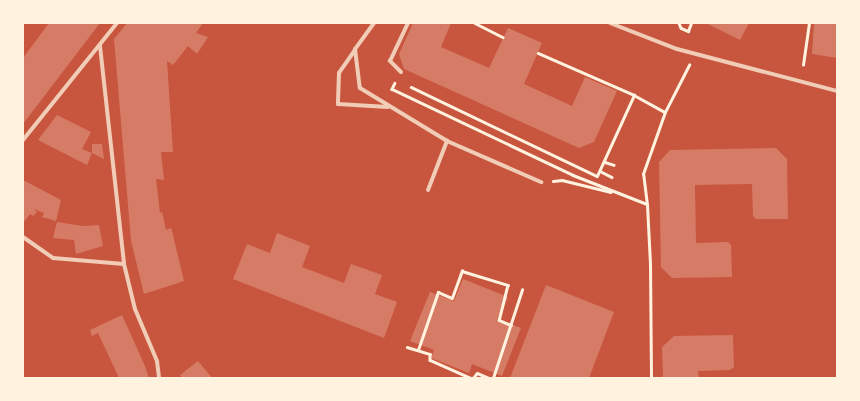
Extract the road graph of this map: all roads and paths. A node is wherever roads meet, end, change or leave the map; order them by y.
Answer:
1 (117, 23) edge
2 (374, 23) edge
3 (408, 23) edge
4 (475, 23) edge
5 (610, 23) edge
6 (679, 23) edge
7 (691, 23) edge
8 (809, 23) edge
9 (503, 37) dead end
10 (100, 46) junction
11 (355, 49) junction
12 (538, 53) dead end
13 (695, 53) junction
14 (803, 65) dead end
15 (401, 72) dead end
16 (411, 87) dead end
17 (392, 89) dead end
18 (837, 91) edge
19 (634, 95) junction
20 (389, 107) junction
21 (664, 112) junction
22 (23, 140) edge
23 (448, 141) junction
24 (605, 162) junction
25 (614, 165) dead end
26 (600, 171) junction
27 (612, 177) dead end
28 (562, 180) dead end
29 (541, 182) dead end
30 (428, 190) dead end
31 (619, 194) junction
32 (647, 205) junction
33 (23, 237) edge
34 (124, 264) junction
35 (522, 290) dead end
36 (511, 324) junction
37 (407, 347) dead end
38 (418, 350) junction
39 (159, 378) edge
40 (472, 378) edge
41 (489, 378) edge
42 (493, 378) edge
43 (651, 378) edge

1 - 10 street
2 - 11 street
3 - 15 street
4 - 9 path
5 - 13 street
6 - 7 path
8 - 14 path
10 - 22 street
10 - 34 street
11 - 20 street
11 - 20 street
12 - 19 path
13 - 18 street
13 - 21 path
16 - 26 path
17 - 31 path
19 - 21 path
19 - 24 path
20 - 23 street
21 - 32 path
23 - 29 street
23 - 30 street
24 - 25 path
24 - 26 path
26 - 27 path
28 - 31 path
31 - 32 path
32 - 43 path
33 - 34 street
34 - 39 street
35 - 36 path
36 - 38 path
36 - 42 path
37 - 38 path
38 - 40 path
40 - 41 path

